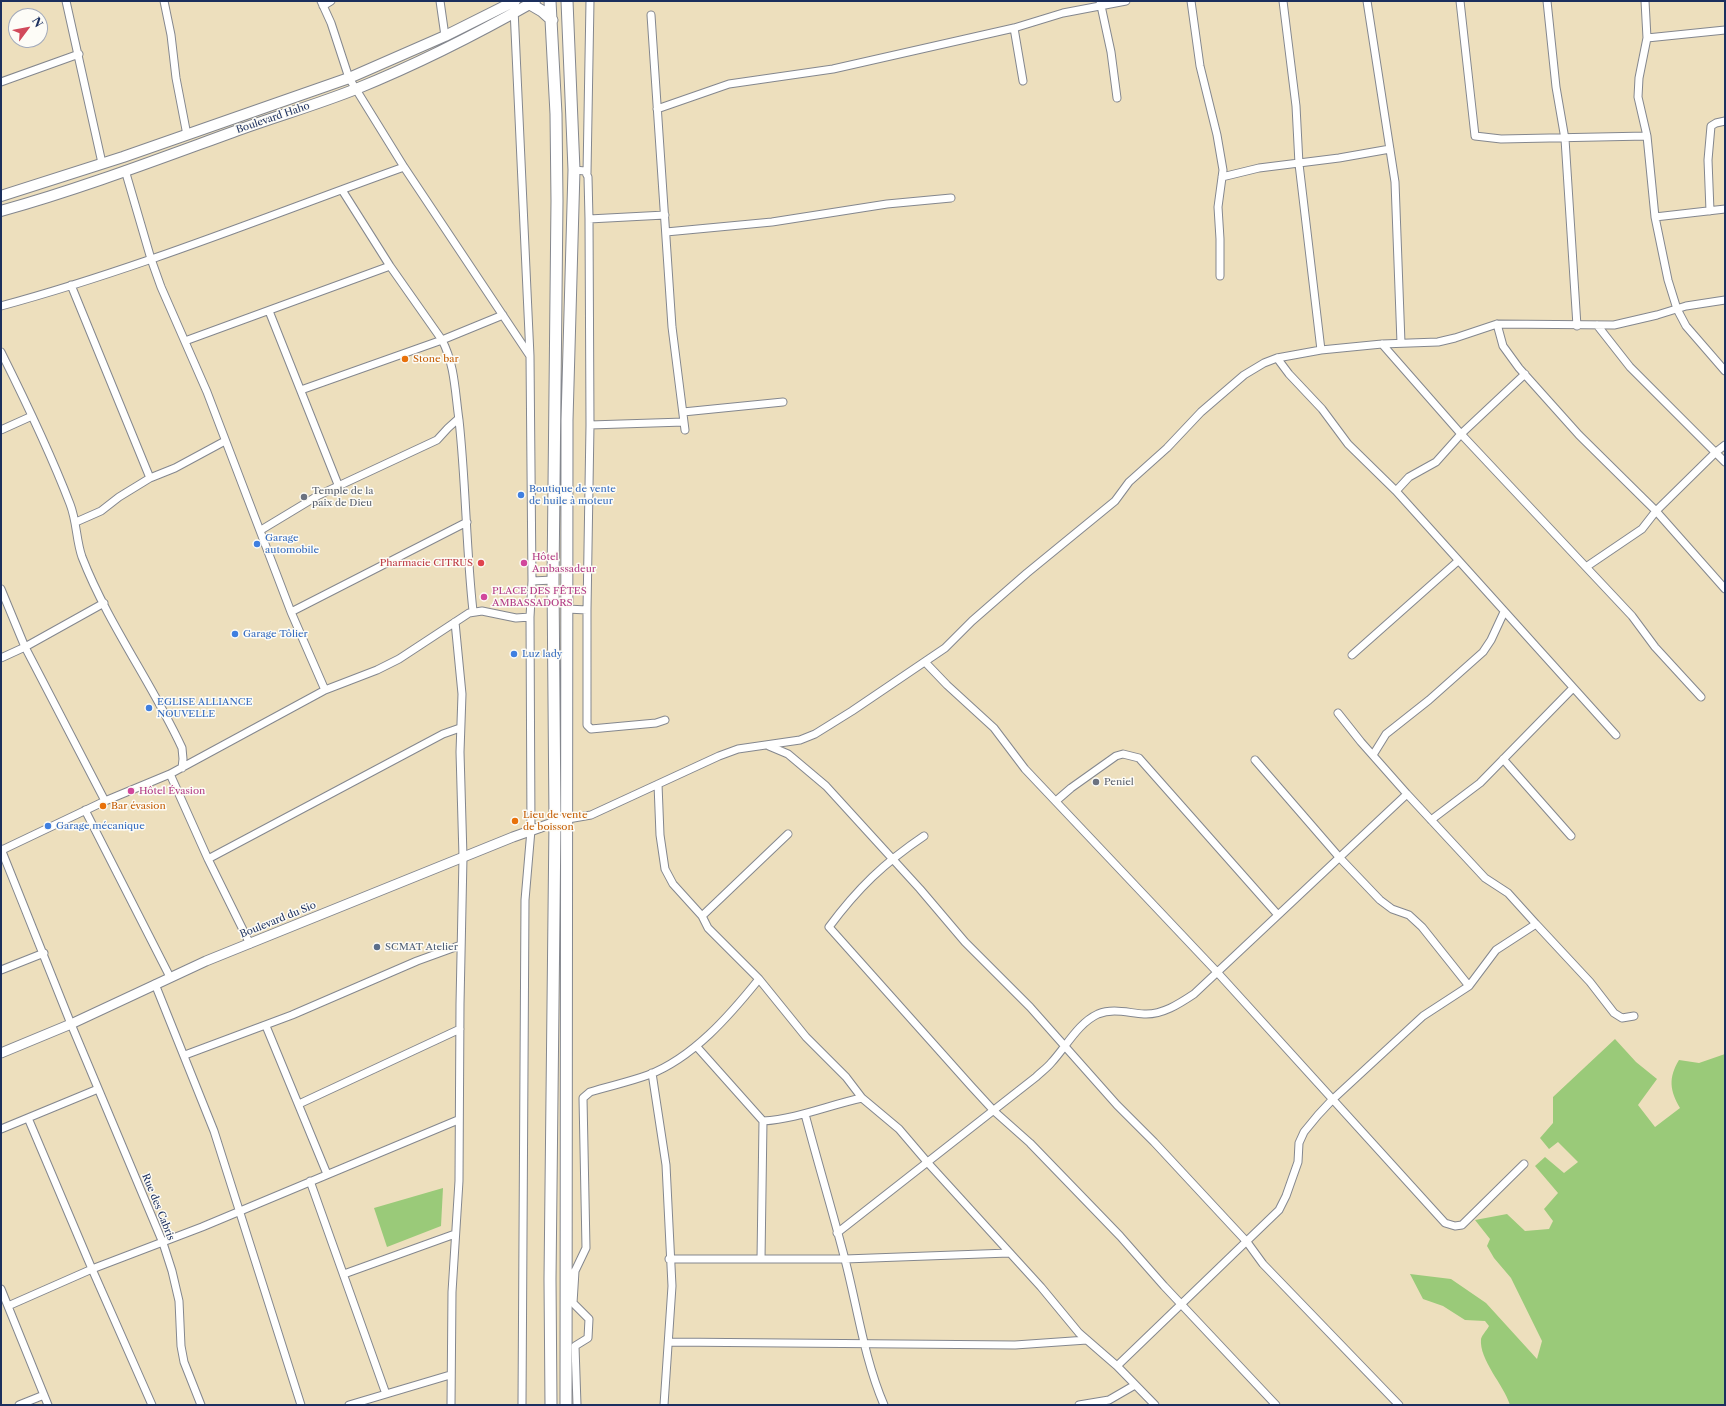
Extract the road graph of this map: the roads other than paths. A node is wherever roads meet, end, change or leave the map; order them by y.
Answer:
1 (66, 1) edge
2 (164, 1) edge
3 (331, 1) edge
4 (440, 1) edge
5 (550, 1) edge
6 (567, 1) edge
7 (590, 1) edge
8 (1126, 1) edge
9 (1191, 1) edge
10 (1282, 1) edge
11 (1367, 1) edge
12 (1460, 1) edge
13 (1547, 1) edge
14 (1645, 1) edge
15 (514, 2) edge
16 (322, 3) edge
17 (533, 3) edge
18 (1100, 4) edge
19 (514, 14) junction
20 (651, 16) dead end
21 (552, 20) junction
22 (1014, 28) junction
23 (1725, 30) edge
24 (445, 36) junction
25 (1647, 38) junction
26 (79, 54) junction
27 (390, 61) junction
28 (396, 72) junction
29 (349, 78) junction
30 (1023, 81) dead end
31 (1, 82) edge
32 (356, 89) junction
33 (1116, 98) dead end
34 (657, 109) junction
35 (1725, 121) edge
36 (187, 135) junction
37 (1647, 136) junction
38 (1565, 139) junction
39 (1390, 150) junction
40 (102, 163) junction
41 (1299, 164) junction
42 (404, 167) junction
43 (125, 170) junction
44 (574, 170) junction
45 (587, 173) junction
46 (1222, 177) junction
47 (342, 190) junction
48 (1, 196) edge
49 (951, 198) dead end
50 (1725, 209) edge
51 (1710, 210) junction
52 (1, 211) edge
53 (665, 214) junction
54 (1655, 217) junction
55 (589, 219) junction
56 (666, 232) junction
57 (151, 259) junction
58 (390, 266) junction
59 (1220, 276) dead end
60 (71, 285) junction
61 (1725, 300) edge
62 (1, 306) edge
63 (1677, 309) junction
64 (269, 311) junction
65 (503, 315) junction
66 (1497, 324) junction
67 (1597, 325) junction
68 (1577, 326) junction
69 (442, 340) junction
70 (185, 341) junction
71 (1401, 343) junction
72 (1382, 344) junction
73 (1321, 350) junction
74 (1, 352) edge
75 (530, 356) junction
76 (1277, 358) junction
77 (1725, 370) edge
78 (1525, 374) junction
79 (301, 390) junction
80 (783, 402) dead end
81 (683, 412) junction
82 (32, 416) junction
83 (458, 419) junction
84 (684, 422) junction
85 (590, 424) junction
86 (1, 430) edge
87 (685, 430) dead end
88 (1461, 434) junction
89 (225, 440) junction
90 (1725, 445) edge
91 (1716, 452) junction
92 (1725, 462) edge
93 (150, 478) junction
94 (339, 487) junction
95 (1396, 491) junction
96 (1656, 511) junction
97 (76, 522) junction
98 (467, 522) junction
99 (261, 530) junction
100 (1458, 561) junction
101 (1586, 567) junction
102 (553, 580) junction
103 (532, 581) junction
104 (1, 589) edge
105 (1725, 589) edge
106 (104, 603) junction
107 (567, 609) junction
108 (587, 610) junction
109 (473, 611) junction
110 (291, 612) junction
111 (1504, 612) junction
112 (530, 617) junction
113 (455, 622) junction
114 (25, 647) junction
115 (1352, 655) dead end
116 (1, 658) edge
117 (926, 662) junction
118 (1573, 688) junction
119 (325, 690) junction
120 (1701, 697) dead end
121 (1338, 713) dead end
122 (665, 720) dead end
123 (460, 728) junction
124 (1616, 735) dead end
125 (768, 746) junction
126 (1373, 755) junction
127 (1503, 759) junction
128 (1255, 760) dead end
129 (182, 768) junction
130 (170, 774) junction
131 (658, 784) junction
132 (1407, 794) junction
133 (104, 801) junction
134 (1056, 801) junction
135 (85, 810) junction
136 (568, 819) junction
137 (1431, 820) junction
138 (555, 821) junction
139 (531, 830) junction
140 (788, 834) dead end
141 (924, 836) dead end
142 (1572, 836) dead end
143 (1, 849) edge
144 (463, 857) junction
145 (1339, 857) junction
146 (208, 859) junction
147 (891, 859) junction
148 (1278, 915) junction
149 (702, 916) junction
150 (1536, 924) junction
151 (250, 944) junction
152 (461, 945) junction
153 (44, 953) junction
154 (1, 970) edge
155 (1217, 972) junction
156 (170, 977) junction
157 (759, 979) junction
158 (155, 984) junction
159 (1469, 986) junction
160 (1634, 1016) dead end
161 (71, 1024) junction
162 (266, 1026) junction
163 (460, 1029) junction
164 (697, 1047) junction
165 (1064, 1047) junction
166 (1, 1053) edge
167 (185, 1055) junction
168 (652, 1073) junction
169 (98, 1088) junction
170 (862, 1098) junction
171 (1332, 1100) junction
172 (299, 1104) junction
173 (994, 1111) junction
174 (805, 1114) junction
175 (28, 1118) junction
176 (458, 1120) junction
177 (763, 1121) junction
178 (1, 1130) edge
179 (928, 1163) junction
180 (1524, 1164) dead end
181 (327, 1174) junction
182 (310, 1181) junction
183 (239, 1211) junction
184 (837, 1233) junction
185 (456, 1234) junction
186 (1247, 1242) junction
187 (163, 1243) junction
188 (1009, 1253) junction
189 (669, 1259) junction
190 (761, 1259) junction
191 (845, 1259) junction
192 (92, 1270) junction
193 (575, 1271) junction
194 (344, 1274) junction
195 (566, 1278) junction
196 (1, 1290) edge
197 (1181, 1304) junction
198 (8, 1306) junction
199 (1087, 1340) junction
200 (670, 1342) junction
201 (863, 1343) junction
202 (1117, 1366) junction
203 (450, 1375) junction
204 (1135, 1385) junction
205 (386, 1394) junction
206 (44, 1395) junction
207 (19, 1405) edge
208 (48, 1405) edge
209 (152, 1405) edge
210 (201, 1405) edge
211 (301, 1405) edge
212 (350, 1405) edge
213 (451, 1405) edge
214 (522, 1405) edge
215 (551, 1405) edge
216 (566, 1405) edge
217 (577, 1405) edge
218 (664, 1405) edge
219 (884, 1405) edge
220 (1079, 1405) edge
221 (1155, 1405) edge
222 (1276, 1405) edge
223 (1399, 1405) edge

1 - 26 street
2 - 36 street
3 - 16 street
4 - 24 street
5 - 21 main road
6 - 44 main road
7 - 45 street
8 - 18 street
9 - 46 street
10 - 41 street
11 - 39 street
12 - 38 street
13 - 38 street
14 - 25 street
15 - 19 street
15 - 24 main road, Boulevard Haho
16 - 29 street
17 - 19 main road, Boulevard Haho
17 - 21 main road
18 - 22 street
18 - 33 street
19 - 28 main road, Boulevard Haho
19 - 75 street
20 - 34 street
21 - 102 main road
22 - 30 street
22 - 34 street
23 - 25 street
24 - 27 main road, Boulevard Haho
25 - 37 street
26 - 31 street
26 - 40 street
27 - 28 main road
27 - 29 main road, Boulevard Haho
28 - 32 main road, Boulevard Haho
29 - 32 street
29 - 36 main road, Boulevard Haho
32 - 42 street
32 - 43 main road, Boulevard Haho
34 - 53 street
35 - 51 street
36 - 40 main road, Boulevard Haho
37 - 38 street
37 - 54 street
38 - 68 street
39 - 41 street
39 - 71 street
40 - 48 main road, Boulevard Haho
41 - 46 street
41 - 73 street
42 - 47 street
42 - 65 street
43 - 52 main road, Boulevard Haho
43 - 57 street
44 - 45 street
44 - 107 main road
45 - 55 street
46 - 59 street
47 - 57 street
47 - 58 street
49 - 56 street
50 - 51 street
51 - 54 street
53 - 55 street
53 - 56 street
54 - 63 street
55 - 85 street
56 - 81 street
57 - 60 street
57 - 70 street
58 - 64 street
58 - 69 street
60 - 62 street
60 - 93 street
61 - 63 street
63 - 67 street
63 - 77 street
64 - 70 street
64 - 79 street
65 - 69 street
65 - 75 street
66 - 68 street
66 - 71 street
66 - 78 street
67 - 68 street
67 - 91 street
69 - 79 street
69 - 83 street
70 - 89 street
71 - 72 street
72 - 73 street
72 - 88 street
73 - 76 street
74 - 82 street
75 - 103 street
76 - 95 street
76 - 117 street
78 - 88 street
78 - 96 street
79 - 94 street
80 - 81 street
81 - 84 street
82 - 86 street
82 - 97 street
83 - 94 street
83 - 98 street
84 - 85 street
84 - 87 street
85 - 108 street
88 - 95 street
88 - 101 street
89 - 93 street
89 - 99 street
90 - 91 street
91 - 92 street
91 - 96 street
93 - 97 street
94 - 99 street
95 - 100 street
96 - 101 street
96 - 105 street
97 - 106 street
98 - 109 street
98 - 110 street
99 - 110 street
100 - 111 street
100 - 115 street
101 - 120 street
102 - 103 street
102 - 138 main road
103 - 112 street
104 - 114 street
106 - 114 street
106 - 129 street
107 - 108 street
107 - 136 main road
108 - 122 street
109 - 112 street
109 - 113 street
110 - 119 street
111 - 118 street
111 - 126 street
112 - 139 street
113 - 119 street
113 - 123 street
114 - 116 street
114 - 133 street
117 - 125 street
117 - 134 street
118 - 124 street
118 - 127 street
119 - 129 street
121 - 126 street
123 - 144 street
123 - 146 street
125 - 131 street
125 - 147 street
126 - 132 street
127 - 137 street
127 - 142 street
128 - 145 street
129 - 130 street
130 - 133 street
130 - 146 street
131 - 136 street
131 - 149 street
132 - 137 street
132 - 145 street
133 - 135 street
134 - 148 street
134 - 155 street
135 - 143 street
135 - 156 street
136 - 138 street, Boulevard du Sio
136 - 195 main road
137 - 150 street
138 - 139 street, Boulevard du Sio
138 - 215 main road
139 - 144 street, Boulevard du Sio
139 - 214 street
140 - 149 street
141 - 147 street
143 - 153 street, Rue des Cabris
144 - 151 street, Boulevard du Sio
144 - 152 street
145 - 148 street
145 - 159 street
146 - 151 street
147 - 165 street
147 - 173 street
148 - 155 street
149 - 157 street
150 - 159 street
150 - 160 street
151 - 156 street, Boulevard du Sio
152 - 162 street
152 - 163 street
153 - 154 street
153 - 161 street, Rue des Cabris
155 - 165 street
155 - 171 street
156 - 158 street, Boulevard du Sio
157 - 164 street
157 - 170 street
158 - 161 street, Boulevard du Sio
158 - 167 street
159 - 171 street
161 - 166 street, Boulevard du Sio
161 - 169 street, Rue des Cabris
162 - 167 street
162 - 172 street
163 - 172 street
163 - 176 street
164 - 168 street
164 - 177 street
165 - 173 street
165 - 186 street
167 - 183 street
168 - 189 street
168 - 193 street
169 - 175 street
169 - 187 street, Rue des Cabris
170 - 174 street
170 - 179 street
171 - 180 street
171 - 186 street
172 - 181 street
173 - 179 street
173 - 197 street
174 - 177 street
174 - 184 street
175 - 178 street
175 - 192 street
176 - 181 street
176 - 185 street
177 - 190 street
179 - 184 street
179 - 188 street
181 - 182 street
182 - 183 street
182 - 194 street
183 - 187 street
183 - 211 street
184 - 191 street
185 - 194 street
185 - 203 street
186 - 197 street
186 - 223 street
187 - 192 street
187 - 210 street, Rue des Cabris
188 - 191 street
188 - 199 street
189 - 190 street
189 - 200 street
190 - 191 street
191 - 201 street
192 - 198 street
192 - 209 street
193 - 195 street
193 - 217 street
194 - 205 street
195 - 216 main road
196 - 198 street
197 - 202 street
197 - 222 street
198 - 206 street
199 - 201 street
199 - 202 street
200 - 201 street
200 - 218 street
201 - 219 street
202 - 204 street
203 - 205 street
203 - 213 street
204 - 220 street
204 - 221 street
205 - 212 street
206 - 207 street
206 - 208 street

